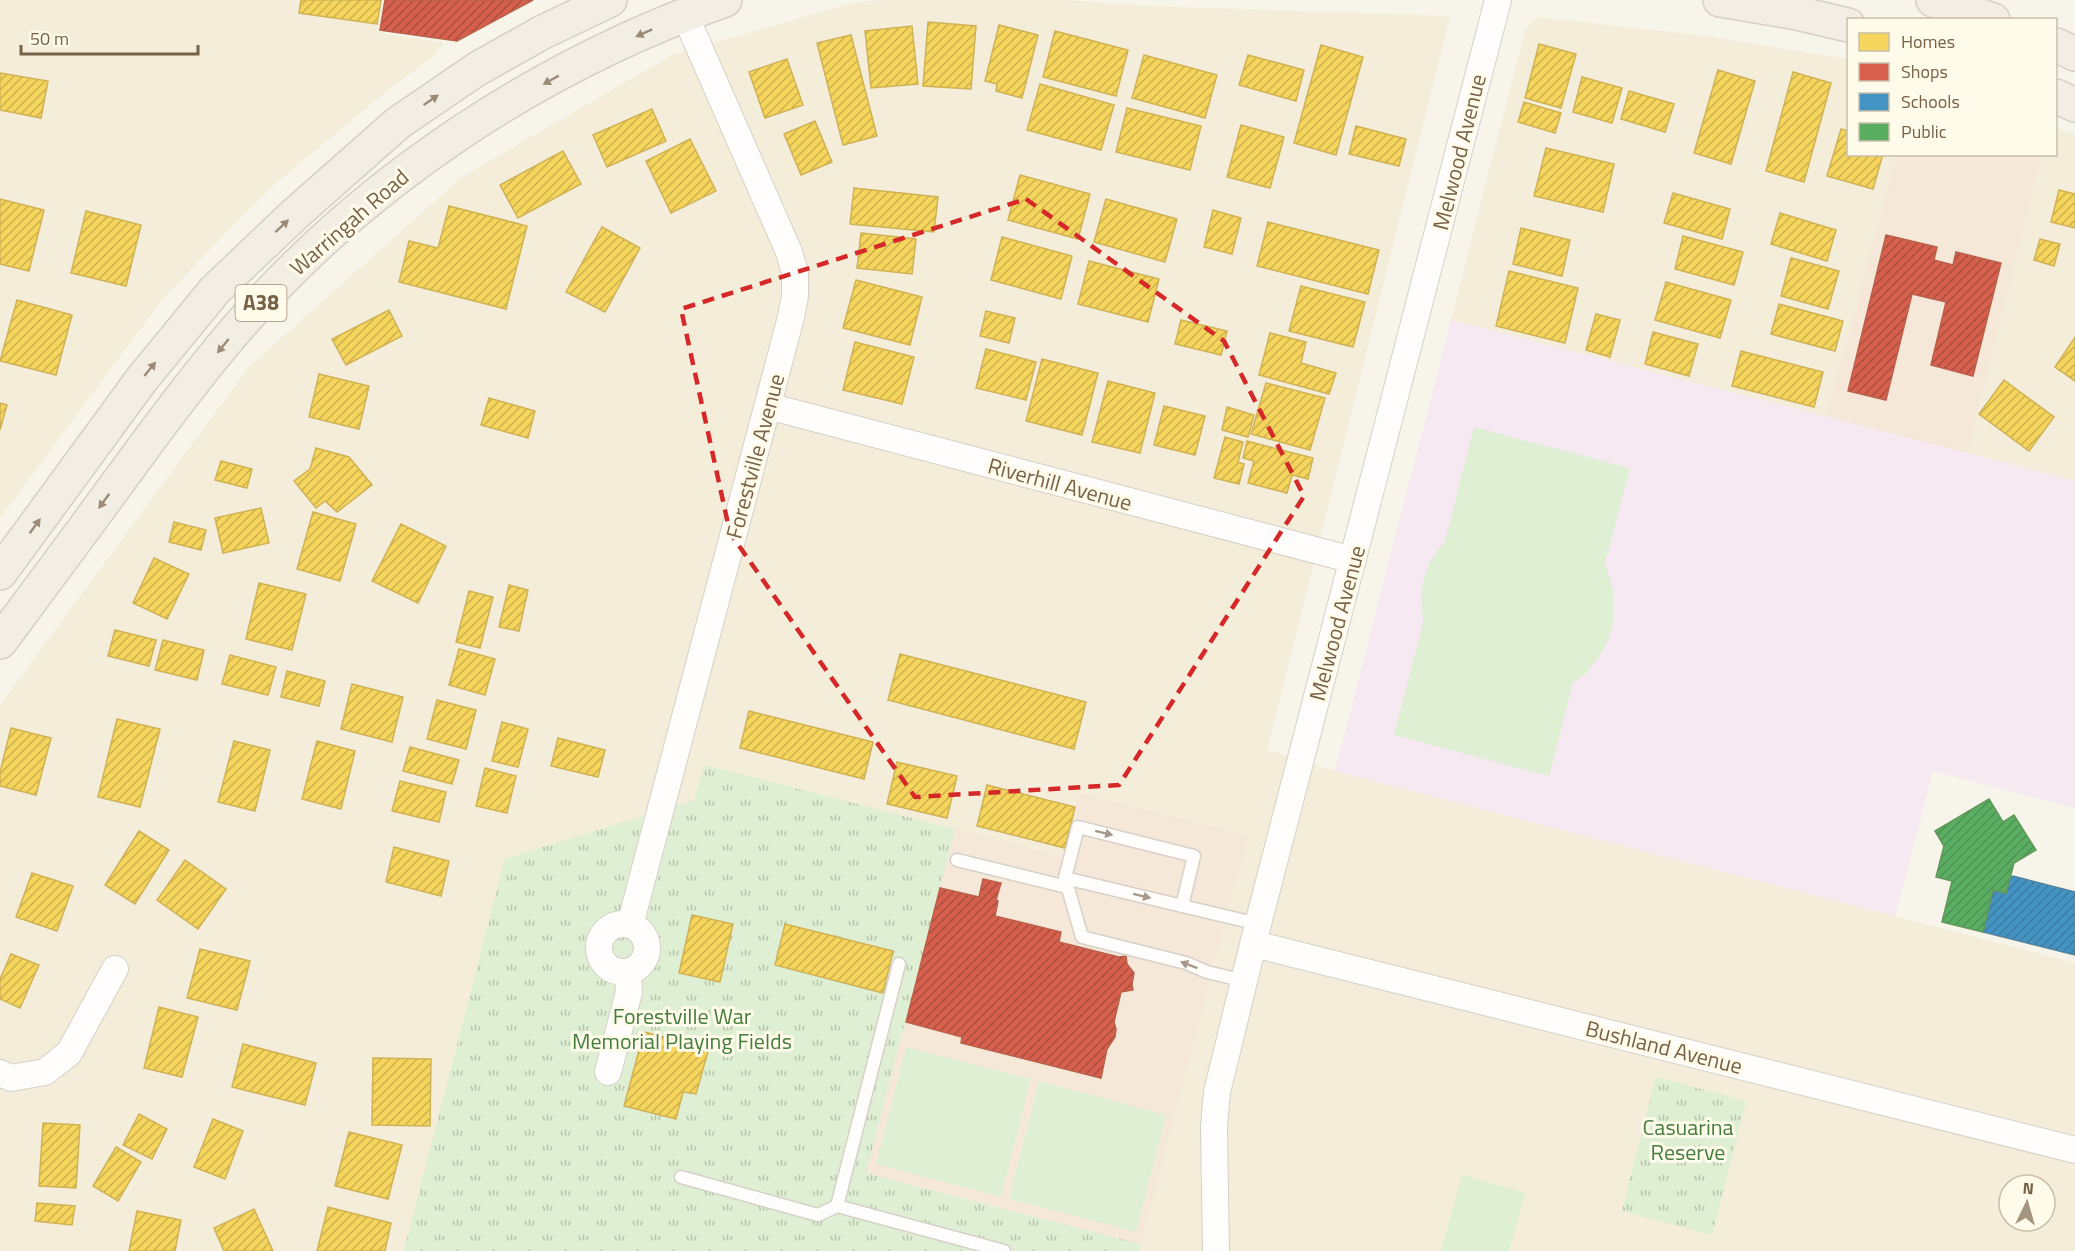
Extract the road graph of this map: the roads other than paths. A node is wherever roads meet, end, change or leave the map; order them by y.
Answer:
1 (610, 0) edge
2 (725, 0) edge
3 (1498, 0) edge
4 (1720, 0) edge
5 (1933, 0) edge
6 (682, 7) edge
7 (1987, 18) edge
8 (1847, 25) edge
9 (2057, 46) edge
10 (2075, 54) edge
11 (2057, 97) edge
12 (2075, 105) edge
13 (768, 406) junction
14 (1353, 560) junction
15 (0, 573) edge
16 (0, 642) edge
17 (957, 860) dead end
18 (1066, 882) junction
19 (1182, 906) junction
20 (630, 925) junction
21 (1256, 934) junction
22 (899, 964) dead end
23 (115, 969) dead end
24 (628, 973) junction
25 (1245, 981) junction
26 (608, 1072) dead end
27 (0, 1073) edge
28 (2075, 1150) edge
29 (681, 1177) dead end
30 (837, 1206) junction
31 (1004, 1251) edge
32 (1216, 1251) edge

15 -> 1 highway, Warringah Road / A38
2 - 6 highway, Warringah Road / A38
3 - 14 street, Melwood Avenue
4 - 8 highway
5 - 7 highway
6 - 13 street, Forestville Avenue
6 -> 16 highway, Warringah Road / A38
9 - 10 highway
11 - 12 highway
13 - 14 street, Riverhill Avenue
13 - 20 street, Forestville Avenue
14 - 21 street, Melwood Avenue
17 - 18 lane
18 -> 19 lane
18 -> 19 lane
25 -> 18 lane
19 - 21 lane
20 - 24 street
20 - 24 street
21 - 25 street, Melwood Avenue
21 - 28 street, Bushland Avenue
22 - 30 lane
23 - 27 street
24 - 26 street
25 - 32 street, Melwood Avenue
29 - 30 lane
30 - 31 lane

